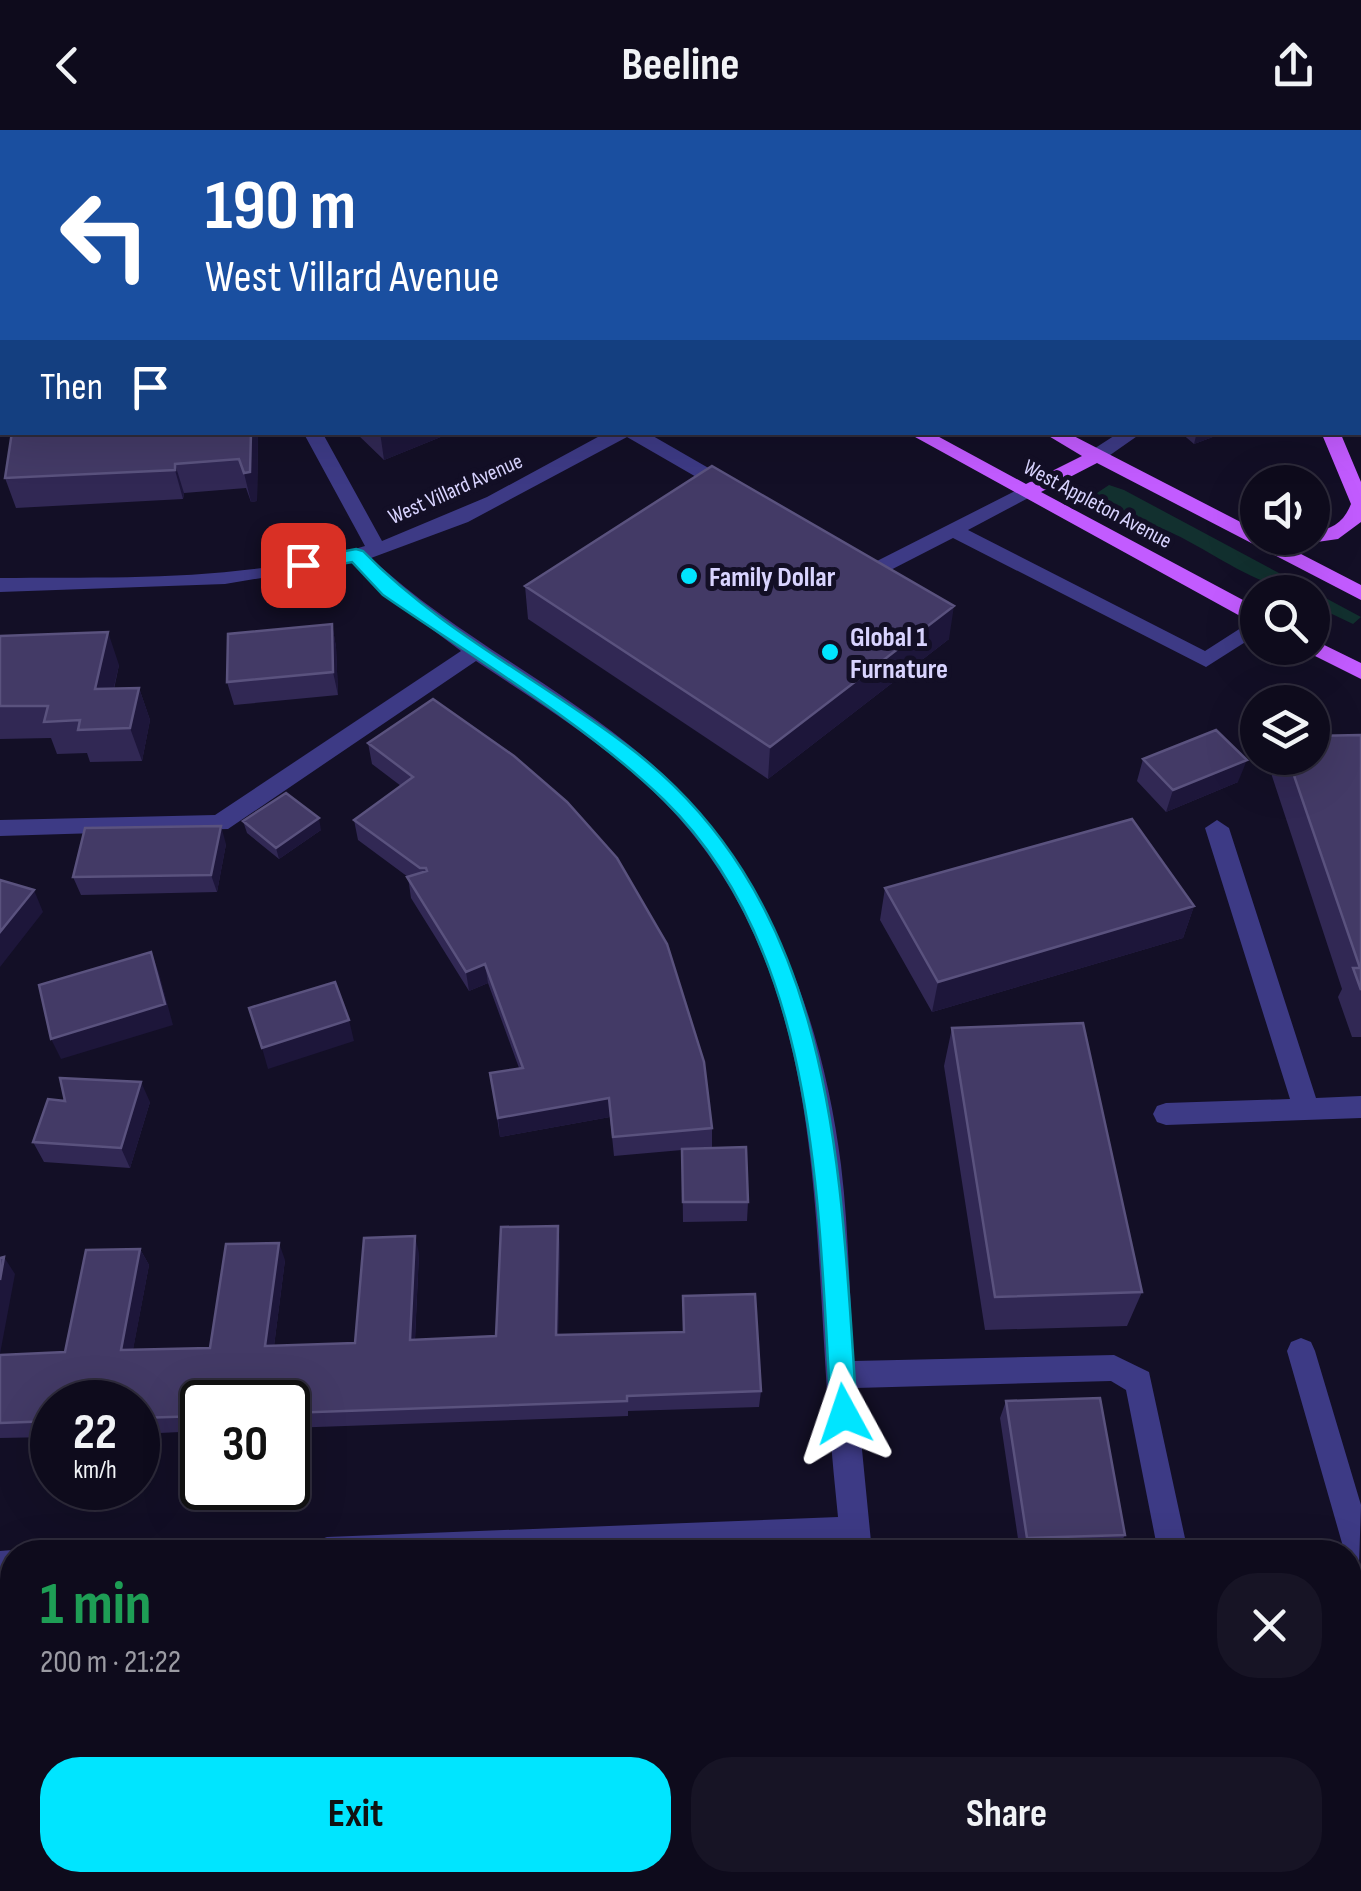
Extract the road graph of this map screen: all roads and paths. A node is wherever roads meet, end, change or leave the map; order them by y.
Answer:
1 (313, 435) edge
2 (617, 435) edge
3 (637, 435) edge
4 (921, 435) edge
5 (1057, 435) edge
6 (1129, 435) edge
7 (1331, 435) edge
8 (1096, 456) junction
9 (1026, 492) junction
10 (744, 497) edge
11 (1361, 503) edge
12 (1219, 519) junction
13 (1240, 525) edge
14 (953, 530) junction
15 (1330, 535) edge
16 (366, 552) junction
17 (842, 552) edge
18 (0, 585) edge
19 (1361, 593) edge
20 (1240, 610) edge
21 (1240, 634) edge
22 (478, 650) junction
23 (1330, 656) edge
24 (1361, 672) edge
25 (0, 828) edge
26 (1217, 828) dead end
27 (1361, 1107) edge
28 (1306, 1108) junction
29 (1166, 1114) dead end
30 (1301, 1351) dead end
31 (840, 1375) junction
32 (855, 1540) edge
33 (1171, 1540) edge
34 (1356, 1540) edge

1 - 16 street
2 - 16 street, West Villard Avenue
3 - 10 street
4 - 9 main road, West Appleton Avenue
5 - 8 main road, West Appleton Avenue
6 - 8 street
7 - 11 main road
8 - 9 main road
8 - 12 main road, West Appleton Avenue
9 - 14 street
9 - 20 main road, West Appleton Avenue
11 - 15 main road
12 - 13 main road
12 - 19 main road, West Appleton Avenue
14 - 17 street
14 - 21 street
16 - 18 street, West Villard Avenue
16 - 22 street
22 - 25 street
22 - 31 street
23 - 24 main road
26 - 28 street
27 - 28 street
28 - 29 street
30 - 34 street
31 - 32 street
31 - 33 street

